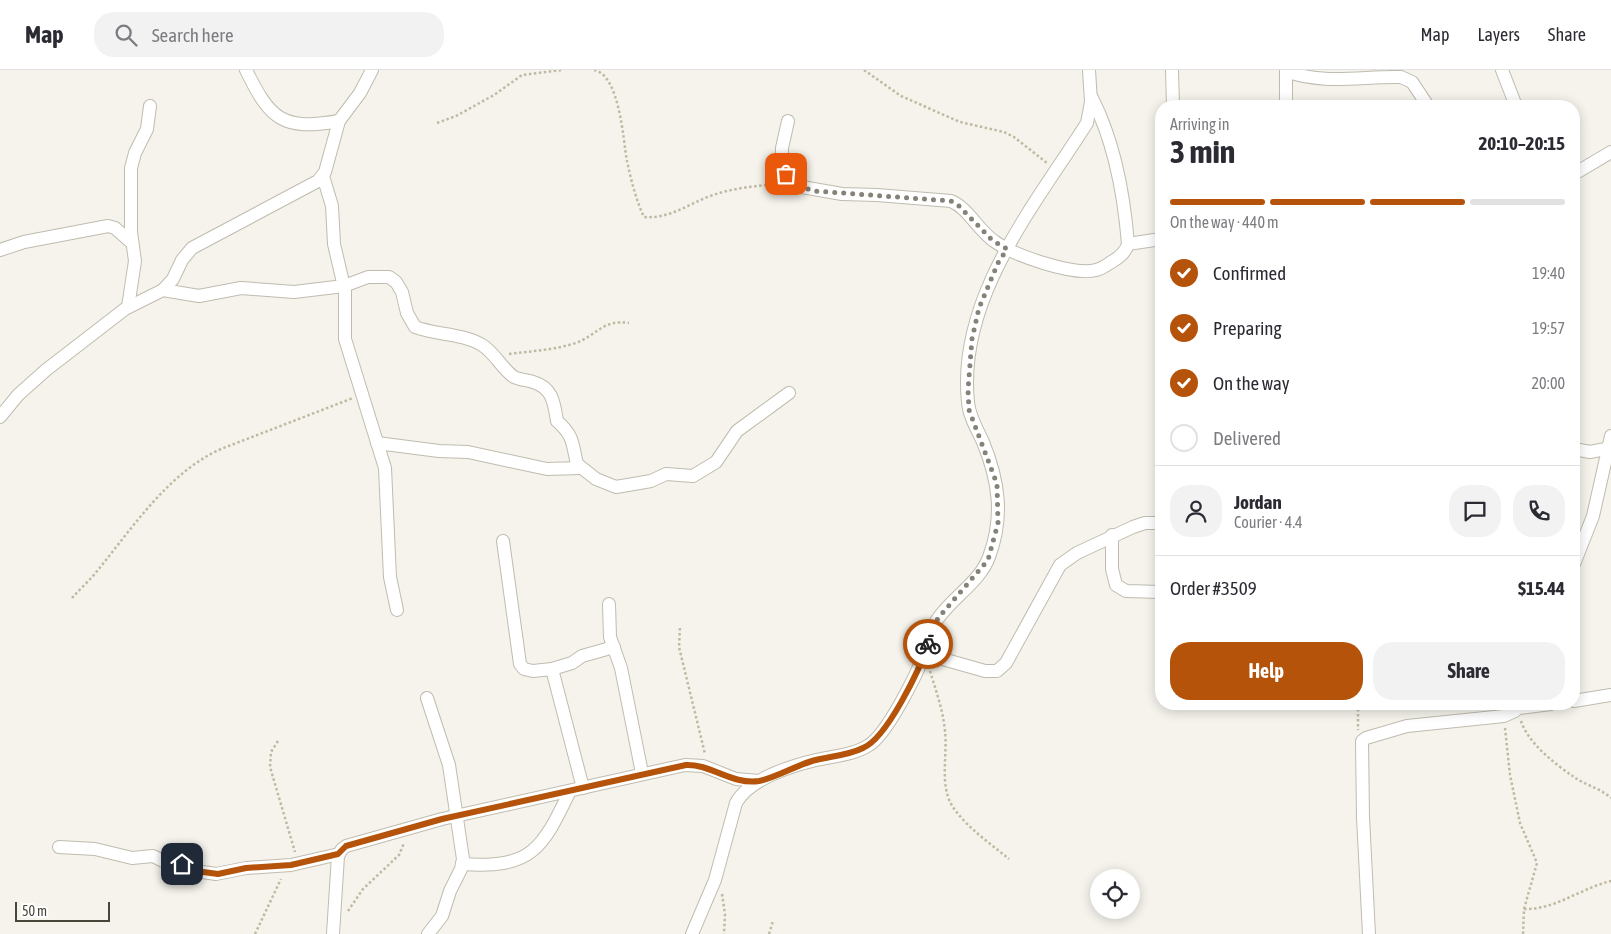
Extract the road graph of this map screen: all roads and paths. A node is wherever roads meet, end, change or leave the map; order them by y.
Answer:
1 (246, 70) edge
2 (372, 70) edge
3 (562, 70) edge
4 (594, 70) edge
5 (864, 70) edge
6 (1089, 70) edge
7 (1172, 70) edge
8 (1502, 70) edge
9 (1286, 71) edge
10 (1090, 95) junction
11 (1172, 100) edge
12 (1286, 100) edge
13 (1424, 100) edge
14 (1514, 100) edge
15 (150, 106) dead end
16 (338, 121) junction
17 (788, 121) dead end
18 (437, 123) dead end
19 (1611, 152) edge
20 (1580, 170) edge
21 (1056, 171) junction
22 (323, 176) junction
23 (794, 182) junction
24 (1155, 240) edge
25 (132, 243) junction
26 (1128, 244) junction
27 (1007, 249) junction
28 (0, 250) edge
29 (344, 286) junction
30 (163, 290) junction
31 (128, 308) junction
32 (629, 322) dead end
33 (500, 360) junction
34 (789, 393) dead end
35 (363, 394) junction
36 (0, 417) edge
37 (377, 443) junction
38 (1610, 444) edge
39 (1580, 450) edge
40 (580, 468) junction
41 (1155, 523) edge
42 (1112, 535) junction
43 (503, 541) dead end
44 (1580, 550) edge
45 (1155, 592) edge
46 (72, 598) dead end
47 (609, 604) dead end
48 (397, 610) dead end
49 (680, 628) dead end
50 (614, 647) junction
51 (924, 655) junction
52 (552, 669) junction
53 (1611, 695) edge
54 (427, 698) dead end
55 (1580, 700) edge
56 (1357, 710) edge
57 (1513, 710) edge
58 (1520, 710) edge
59 (1504, 716) junction
60 (1362, 741) junction
61 (278, 742) dead end
62 (708, 768) junction
63 (642, 773) junction
64 (759, 781) junction
65 (583, 788) junction
66 (570, 791) junction
67 (1611, 798) edge
68 (457, 816) junction
69 (412, 829) junction
70 (59, 847) dead end
71 (338, 854) junction
72 (1009, 859) dead end
73 (295, 864) junction
74 (462, 864) junction
75 (1611, 881) edge
76 (722, 888) dead end
77 (1524, 909) junction
78 (773, 921) dead end
79 (333, 931) edge
80 (255, 934) edge
81 (428, 934) edge
82 (692, 934) edge
83 (724, 934) edge
84 (769, 934) edge
85 (1369, 934) edge
86 (1522, 934) edge

1 - 16 street
2 - 16 street
3 - 18 path
4 - 23 path
5 - 21 path
6 - 10 street
7 - 11 street
8 - 14 street
9 - 12 street
9 - 13 street
10 - 21 street
10 - 26 street
15 - 25 street
16 - 22 street
17 - 23 street
19 - 20 street
21 - 27 street
22 - 29 street
22 - 30 street
23 - 27 street
24 - 26 street
25 - 28 street
25 - 31 street
26 - 27 street
27 - 51 street
29 - 30 street
29 - 33 street
29 - 35 street
30 - 31 street
31 - 36 street
32 - 33 path
33 - 40 street
34 - 40 street
35 - 37 street
35 - 46 path
37 - 40 street
37 - 48 street
38 - 39 street
38 - 44 street
41 - 42 street
42 - 45 street
42 - 51 street
43 - 52 street
47 - 50 street
49 - 62 path
50 - 52 street
50 - 63 street
51 - 64 street
51 - 72 path
52 - 65 street
53 - 55 street
54 - 68 street
56 - 60 path
57 - 59 street
58 - 67 path
59 - 60 street
59 - 77 path
60 - 85 street
61 - 73 path
62 - 63 street
62 - 64 street
63 - 65 street
64 - 82 street
65 - 66 street
66 - 68 street
66 - 74 street
68 - 69 street
68 - 74 street
69 - 71 street
69 - 79 path
70 - 73 street
71 - 73 street
71 - 79 street
73 - 80 path
74 - 81 street
75 - 77 path
76 - 83 path
77 - 86 path
78 - 84 path

